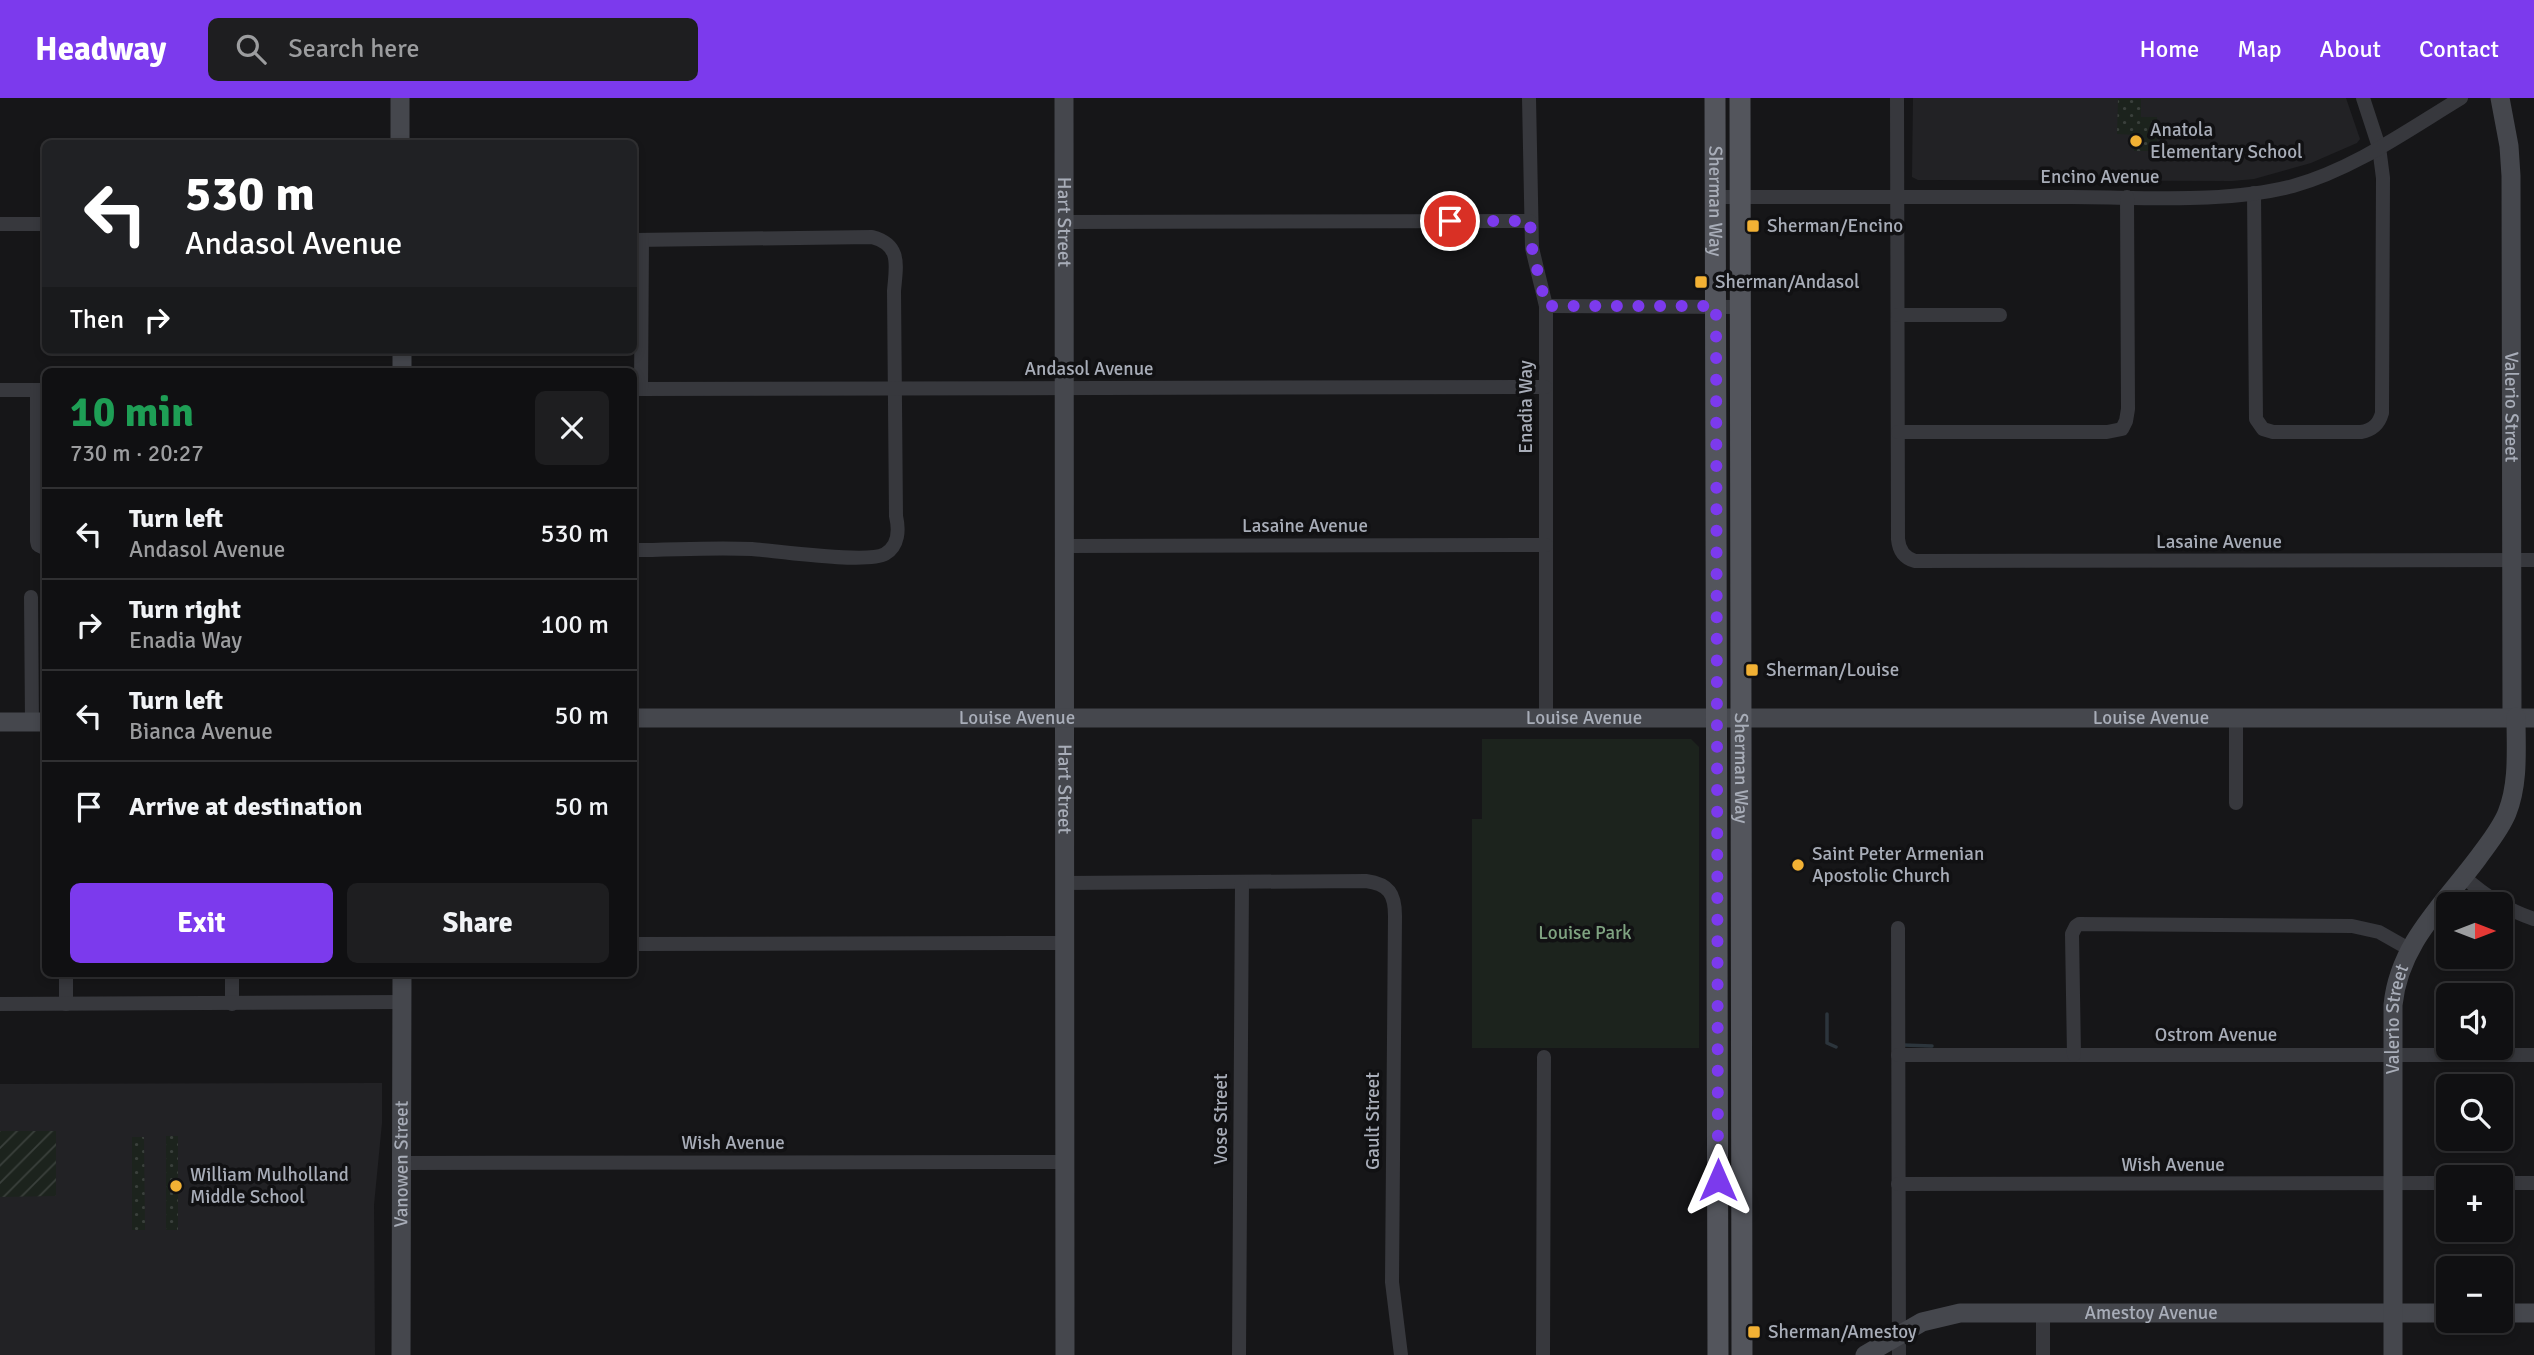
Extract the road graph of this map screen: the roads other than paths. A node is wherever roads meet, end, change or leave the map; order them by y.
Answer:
1 (400, 98) edge
2 (1064, 98) edge
3 (1529, 98) edge
4 (1715, 98) edge
5 (1740, 98) edge
6 (1897, 98) edge
7 (2363, 98) edge
8 (2461, 98) edge
9 (2500, 98) edge
10 (400, 140) edge
11 (2379, 147) junction
12 (2254, 193) junction
13 (1898, 196) junction
14 (1716, 197) junction
15 (1741, 197) junction
16 (2127, 197) junction
17 (1530, 221) junction
18 (1064, 222) junction
19 (0, 224) edge
20 (42, 224) edge
21 (638, 240) edge
22 (1546, 306) junction
23 (1716, 306) junction
24 (1740, 307) junction
25 (1898, 315) junction
26 (2000, 315) dead end
27 (1545, 387) junction
28 (895, 388) junction
29 (1065, 388) junction
30 (637, 389) edge
31 (0, 390) edge
32 (41, 390) edge
33 (1898, 432) junction
34 (1546, 545) junction
35 (1064, 546) junction
36 (42, 547) edge
37 (637, 550) edge
38 (2511, 560) junction
39 (2534, 560) edge
40 (31, 597) dead end
41 (2236, 717) junction
42 (2521, 717) edge
43 (637, 718) edge
44 (1065, 718) junction
45 (1717, 718) junction
46 (1741, 718) junction
47 (1546, 719) junction
48 (0, 722) edge
49 (39, 722) edge
50 (2236, 803) dead end
51 (2464, 877) junction
52 (1064, 883) junction
53 (1242, 883) junction
54 (2534, 919) edge
55 (1898, 928) dead end
56 (1063, 943) junction
57 (637, 944) edge
58 (2409, 949) junction
59 (66, 977) edge
60 (232, 977) edge
61 (402, 977) edge
62 (402, 1002) junction
63 (0, 1003) edge
64 (66, 1004) junction
65 (232, 1004) junction
66 (1898, 1055) junction
67 (2074, 1055) junction
68 (2393, 1055) junction
69 (2534, 1055) edge
70 (1544, 1057) dead end
71 (1064, 1162) junction
72 (401, 1163) junction
73 (2393, 1183) junction
74 (1898, 1184) junction
75 (2436, 1184) edge
76 (2513, 1184) edge
77 (2534, 1184) edge
78 (2043, 1313) junction
79 (2393, 1313) junction
80 (2436, 1313) edge
81 (2513, 1313) edge
82 (2534, 1313) edge
83 (1898, 1345) edge
84 (401, 1355) edge
85 (1065, 1355) edge
86 (1239, 1355) edge
87 (1401, 1355) edge
88 (1543, 1355) edge
89 (1718, 1355) edge
90 (1742, 1355) edge
91 (1865, 1355) edge
92 (2043, 1355) edge
93 (2393, 1355) edge

1 - 10 street
2 - 18 street, Hart Street
3 - 17 street, Enadia Way
4 - 14 main road, Sherman Way
5 - 15 main road, Sherman Way
6 - 13 street
7 - 11 street
8 - 11 street, Encino Avenue
9 - 38 street, Valerio Street
11 - 12 street, Encino Avenue
11 - 12 street
12 - 16 street, Encino Avenue
13 - 15 street, Encino Avenue
13 - 16 street, Encino Avenue
13 - 25 street
14 - 15 street, Encino Avenue
14 - 23 main road, Sherman Way
15 - 24 main road, Sherman Way
16 - 33 street
17 - 18 street
17 - 22 street, Enadia Way
18 - 29 street, Hart Street
19 - 20 street
21 - 28 street
21 - 30 street
22 - 23 street
22 - 27 street, Enadia Way
23 - 24 street
23 - 45 main road, Sherman Way
24 - 46 main road, Sherman Way
25 - 26 street
25 - 33 street
27 - 29 street, Andasol Avenue
27 - 34 street, Enadia Way
28 - 29 street, Andasol Avenue
28 - 30 street, Andasol Avenue
28 - 37 street
29 - 35 street, Hart Street
31 - 32 street
32 - 36 street
33 - 38 street, Lasaine Avenue
34 - 35 street, Lasaine Avenue
34 - 47 street, Enadia Way
35 - 44 street, Hart Street
38 - 39 street, Lasaine Avenue
38 - 42 street, Valerio Street
40 - 49 street
41 - 42 street, Louise Avenue
41 - 46 street, Louise Avenue
41 - 50 street
42 - 51 street, Valerio Street
43 - 44 street, Louise Avenue
44 - 47 street, Louise Avenue
44 - 52 street, Hart Street
45 - 46 street, Louise Avenue
45 - 47 street, Louise Avenue
45 - 89 main road, Sherman Way
46 - 90 main road, Sherman Way
48 - 49 street
51 - 54 street
51 - 58 street, Valerio Street
52 - 53 street
52 - 56 street, Hart Street
53 - 86 street, Vose Street
53 - 87 street, Gault Street
55 - 66 street
56 - 57 street
56 - 71 street, Hart Street
58 - 67 street
58 - 68 street, Valerio Street
59 - 64 street
60 - 65 street
61 - 62 street, Vanowen Street
62 - 65 street
62 - 72 street, Vanowen Street
63 - 64 street
64 - 65 street
66 - 67 street, Ostrom Avenue
66 - 74 street
67 - 68 street, Ostrom Avenue
68 - 69 street, Ostrom Avenue
68 - 73 street, Valerio Street
70 - 88 street
71 - 72 street, Wish Avenue
71 - 85 street, Hart Street
72 - 84 street, Vanowen Street
73 - 74 street, Wish Avenue
73 - 75 street, Wish Avenue
73 - 79 street, Valerio Street
74 - 83 street
76 - 77 street
78 - 79 street, Amestoy Avenue
78 - 83 street, Amestoy Avenue
78 - 92 street
79 - 80 street, Amestoy Avenue
79 - 93 street, Valerio Street
81 - 82 street
83 - 91 street, Amestoy Avenue

